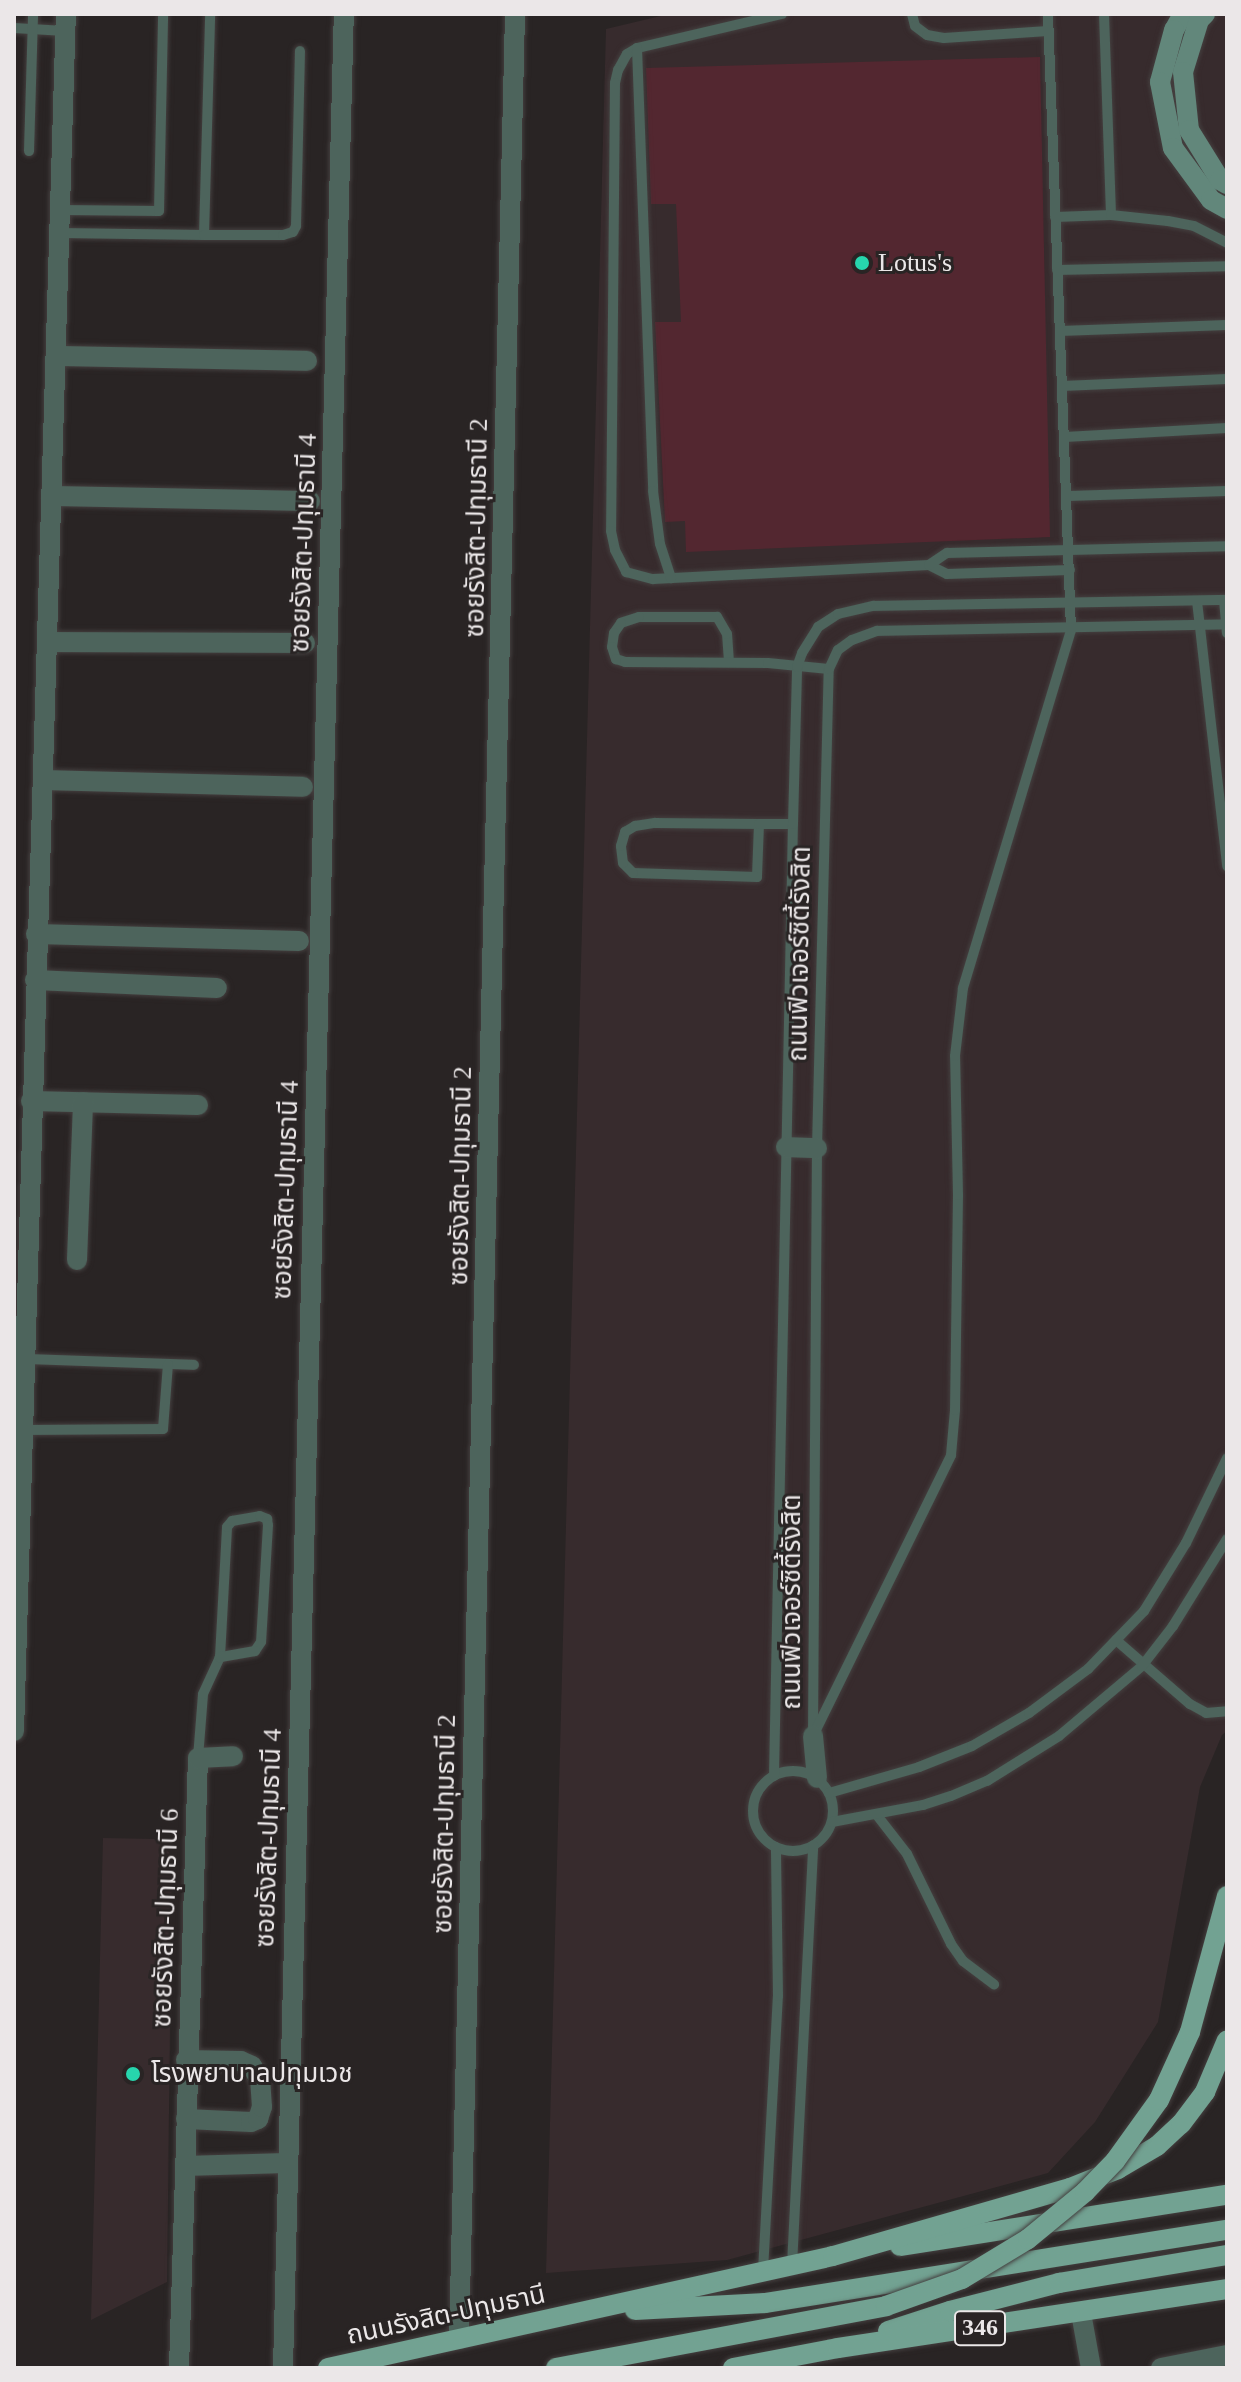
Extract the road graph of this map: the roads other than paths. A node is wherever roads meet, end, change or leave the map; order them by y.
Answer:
1 (33, 14) edge
2 (163, 14) edge
3 (210, 14) edge
4 (344, 14) edge
5 (515, 14) edge
6 (782, 14) edge
7 (912, 14) edge
8 (1048, 14) edge
9 (1104, 14) edge
10 (1183, 14) edge
11 (1205, 14) edge
12 (65, 22) edge
13 (14, 28) edge
14 (33, 29) junction
15 (1048, 31) junction
16 (637, 48) junction
17 (300, 51) dead end
18 (29, 151) dead end
19 (1227, 184) edge
20 (1227, 209) edge
21 (61, 210) junction
22 (1111, 215) junction
23 (1055, 217) junction
24 (60, 233) junction
25 (204, 235) junction
26 (1227, 243) edge
27 (1227, 266) edge
28 (1057, 270) junction
29 (1227, 325) edge
30 (1060, 331) junction
31 (57, 356) junction
32 (307, 361) dead end
33 (1227, 379) edge
34 (1062, 386) junction
35 (1227, 428) edge
36 (1065, 437) junction
37 (1227, 491) edge
38 (51, 496) junction
39 (1068, 496) junction
40 (310, 501) dead end
41 (1227, 546) edge
42 (1070, 549) junction
43 (929, 565) junction
44 (1070, 570) junction
45 (671, 578) junction
46 (1225, 600) edge
47 (1197, 601) junction
48 (1071, 604) junction
49 (1226, 624) edge
50 (1198, 626) junction
51 (1071, 630) junction
52 (1227, 633) edge
53 (47, 642) junction
54 (305, 643) dead end
55 (729, 662) junction
56 (797, 667) junction
57 (829, 669) junction
58 (43, 780) junction
59 (303, 787) dead end
60 (759, 824) junction
61 (793, 824) junction
62 (1227, 866) edge
63 (36, 934) junction
64 (299, 941) dead end
65 (35, 980) junction
66 (217, 988) dead end
67 (31, 1101) junction
68 (83, 1102) junction
69 (198, 1105) dead end
70 (786, 1147) junction
71 (817, 1148) junction
72 (77, 1260) dead end
73 (25, 1359) junction
74 (168, 1364) junction
75 (194, 1365) dead end
76 (23, 1430) junction
77 (1227, 1458) edge
78 (1227, 1539) edge
79 (1116, 1640) junction
80 (220, 1657) junction
81 (1142, 1666) junction
82 (1227, 1711) edge
83 (14, 1731) edge
84 (813, 1736) junction
85 (233, 1756) dead end
86 (198, 1758) junction
87 (774, 1776) junction
88 (823, 1785) junction
89 (876, 1814) junction
90 (832, 1822) junction
91 (813, 1846) junction
92 (776, 1847) junction
93 (1227, 1896) edge
94 (994, 1984) dead end
95 (1227, 2040) edge
96 (186, 2060) junction
97 (186, 2119) junction
98 (286, 2163) junction
99 (185, 2166) junction
100 (1227, 2195) edge
101 (1227, 2230) edge
102 (1227, 2255) edge
103 (833, 2256) junction
104 (792, 2265) junction
105 (763, 2271) junction
106 (1227, 2289) edge
107 (1081, 2313) junction
108 (576, 2314) junction
109 (459, 2339) junction
110 (838, 2348) junction
111 (1227, 2355) edge
112 (796, 2362) edge
113 (179, 2368) edge
114 (283, 2368) edge
115 (328, 2368) edge
116 (556, 2368) edge
117 (733, 2368) edge
118 (1091, 2368) edge
119 (1161, 2368) edge

1 - 14 lane
2 - 21 lane
3 - 25 lane
4 - 98 street, ซอยรังสิต-ปทุมธานี 4
5 - 109 street, ซอยรังสิต-ปทุมธานี 2
6 - 16 lane
7 - 15 lane
8 - 15 lane, ถนนฟิวเจอร์ซิตี้รังสิต
9 - 22 lane
10 - 20 main road
11 - 19 main road
12 - 14 lane
12 - 21 street
13 - 14 lane
14 - 18 lane
15 - 23 lane, ถนนฟิวเจอร์ซิตี้รังสิต
16 - 45 lane
16 - 45 lane
17 - 25 lane
21 - 24 street
22 - 23 lane
22 - 26 lane
23 - 28 lane, ถนนฟิวเจอร์ซิตี้รังสิต
24 - 25 lane
24 - 31 street
27 - 28 lane
28 - 30 lane, ถนนฟิวเจอร์ซิตี้รังสิต
29 - 30 lane
30 - 34 lane, ถนนฟิวเจอร์ซิตี้รังสิต
31 - 32 street
31 - 38 street
33 - 34 lane
34 - 36 lane, ถนนฟิวเจอร์ซิตี้รังสิต
35 - 36 lane
36 - 39 lane, ถนนฟิวเจอร์ซิตี้รังสิต
37 - 39 lane
38 - 40 street
38 - 53 street
39 - 42 lane, ถนนฟิวเจอร์ซิตี้รังสิต
41 - 42 lane
42 - 43 lane
42 - 44 lane, ถนนฟิวเจอร์ซิตี้รังสิต
43 - 44 lane
43 - 45 lane
44 - 48 lane, ถนนฟิวเจอร์ซิตี้รังสิต
46 - 47 lane, ถนนฟิวเจอร์ซิตี้รังสิต
46 - 49 lane, ถนนฟิวเจอร์ซิตี้รังสิต
47 - 48 lane, ถนนฟิวเจอร์ซิตี้รังสิต
47 - 50 lane
48 - 51 lane, ถนนฟิวเจอร์ซิตี้รังสิต
48 - 56 lane, ถนนฟิวเจอร์ซิตี้รังสิต
49 - 50 lane
49 - 52 lane, ถนนฟิวเจอร์ซิตี้รังสิต
50 - 51 lane
50 - 62 lane
51 - 57 lane
51 - 84 lane, ถนนฟิวเจอร์ซิตี้รังสิต
53 - 54 street
53 - 58 street
55 - 55 lane
55 - 56 lane
56 - 57 lane
56 - 61 lane, ถนนฟิวเจอร์ซิตี้รังสิต
57 - 71 lane, ถนนฟิวเจอร์ซิตี้รังสิต
58 - 59 street
58 - 63 street
60 - 60 lane
60 - 61 lane
61 - 70 lane, ถนนฟิวเจอร์ซิตี้รังสิต
63 - 64 street
63 - 65 street
65 - 66 street
65 - 67 street
67 - 68 street
67 - 73 street
68 - 69 street
68 - 72 street
70 - 71 street
70 - 87 lane, ถนนฟิวเจอร์ซิตี้รังสิต
71 - 84 lane, ถนนฟิวเจอร์ซิตี้รังสิต
73 - 74 lane
73 - 76 street
74 - 75 lane
74 - 76 lane
76 - 83 street
77 - 79 lane
78 - 81 lane
79 - 81 lane
79 - 88 lane
80 - 80 lane
80 - 86 lane
81 - 82 lane
81 - 89 lane
84 - 88 street
85 - 86 street
86 - 96 street, ซอยรังสิต-ปทุมธานี 6
87 - 88 lane
87 - 92 lane
88 - 90 lane
89 - 90 lane
89 - 94 lane
90 - 91 lane
91 - 92 lane
91 - 104 lane
92 - 105 lane
93 - 116 main road, bridge
95 - 103 main road
96 - 97 street, ซอยรังสิต-ปทุมธานี 6
96 - 97 street
97 - 99 street, ซอยรังสิต-ปทุมธานี 6
98 - 99 street
98 - 114 street, ซอยรังสิต-ปทุมธานี 4
99 - 113 street, ซอยรังสิต-ปทุมธานี 6
100 - 103 main road
101 - 108 main road, bridge
102 - 110 main road
103 - 104 main road
104 - 105 main road
105 - 108 main road
106 - 107 main road, 346
107 - 110 main road, 346
107 - 118 street
108 - 109 main road, ถนนรังสิต-ปทุมธานี
109 - 115 main road, ถนนรังสิต-ปทุมธานี
110 - 112 main road, 346
111 - 119 street
112 - 117 main road, 346

